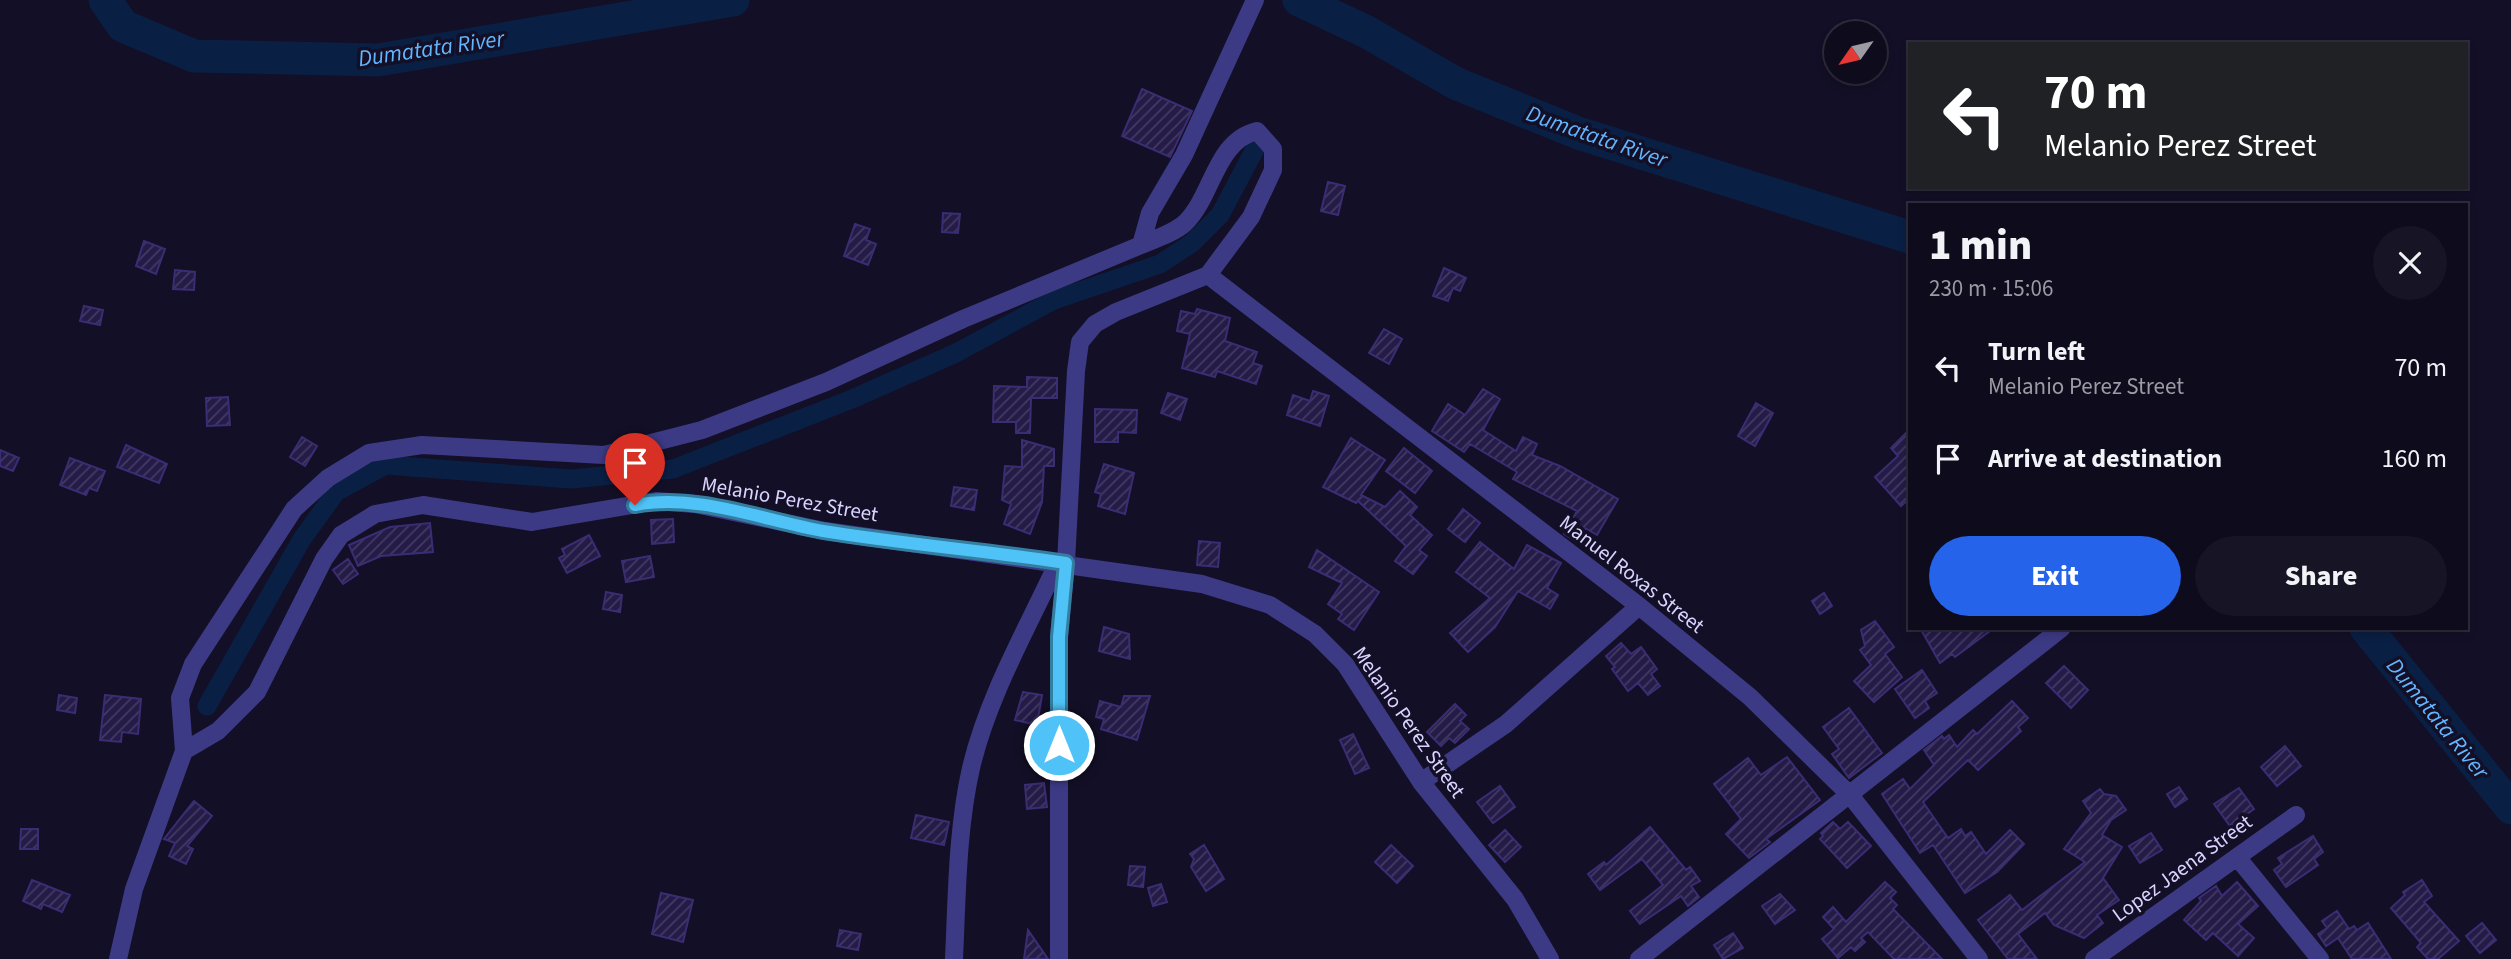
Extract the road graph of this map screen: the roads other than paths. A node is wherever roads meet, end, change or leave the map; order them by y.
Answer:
1 (1254, 1) edge
2 (1141, 245) junction
3 (1208, 275) junction
4 (1062, 563) junction
5 (1639, 606) junction
6 (2059, 630) edge
7 (184, 751) junction
8 (1421, 782) junction
9 (1850, 795) junction
10 (2296, 815) dead end
11 (2237, 857) junction
12 (118, 959) edge
13 (954, 959) edge
14 (1059, 959) edge
15 (1550, 959) edge
16 (1639, 959) edge
17 (1979, 959) edge
18 (2094, 959) edge
19 (2320, 959) edge

1 - 2 street
2 - 3 street
2 - 7 street
3 - 4 street
3 - 5 street, Manuel Roxas Street
4 - 7 street, Melanio Perez Street
4 - 8 street, Melanio Perez Street
4 - 13 street
4 - 14 street
5 - 8 street
5 - 9 street, Manuel Roxas Street
6 - 9 street
7 - 12 street
8 - 15 street, Melanio Perez Street
9 - 16 street
9 - 17 street, Manuel Roxas Street
10 - 11 street, Lopez Jaena Street
11 - 18 street, Lopez Jaena Street
11 - 19 street

